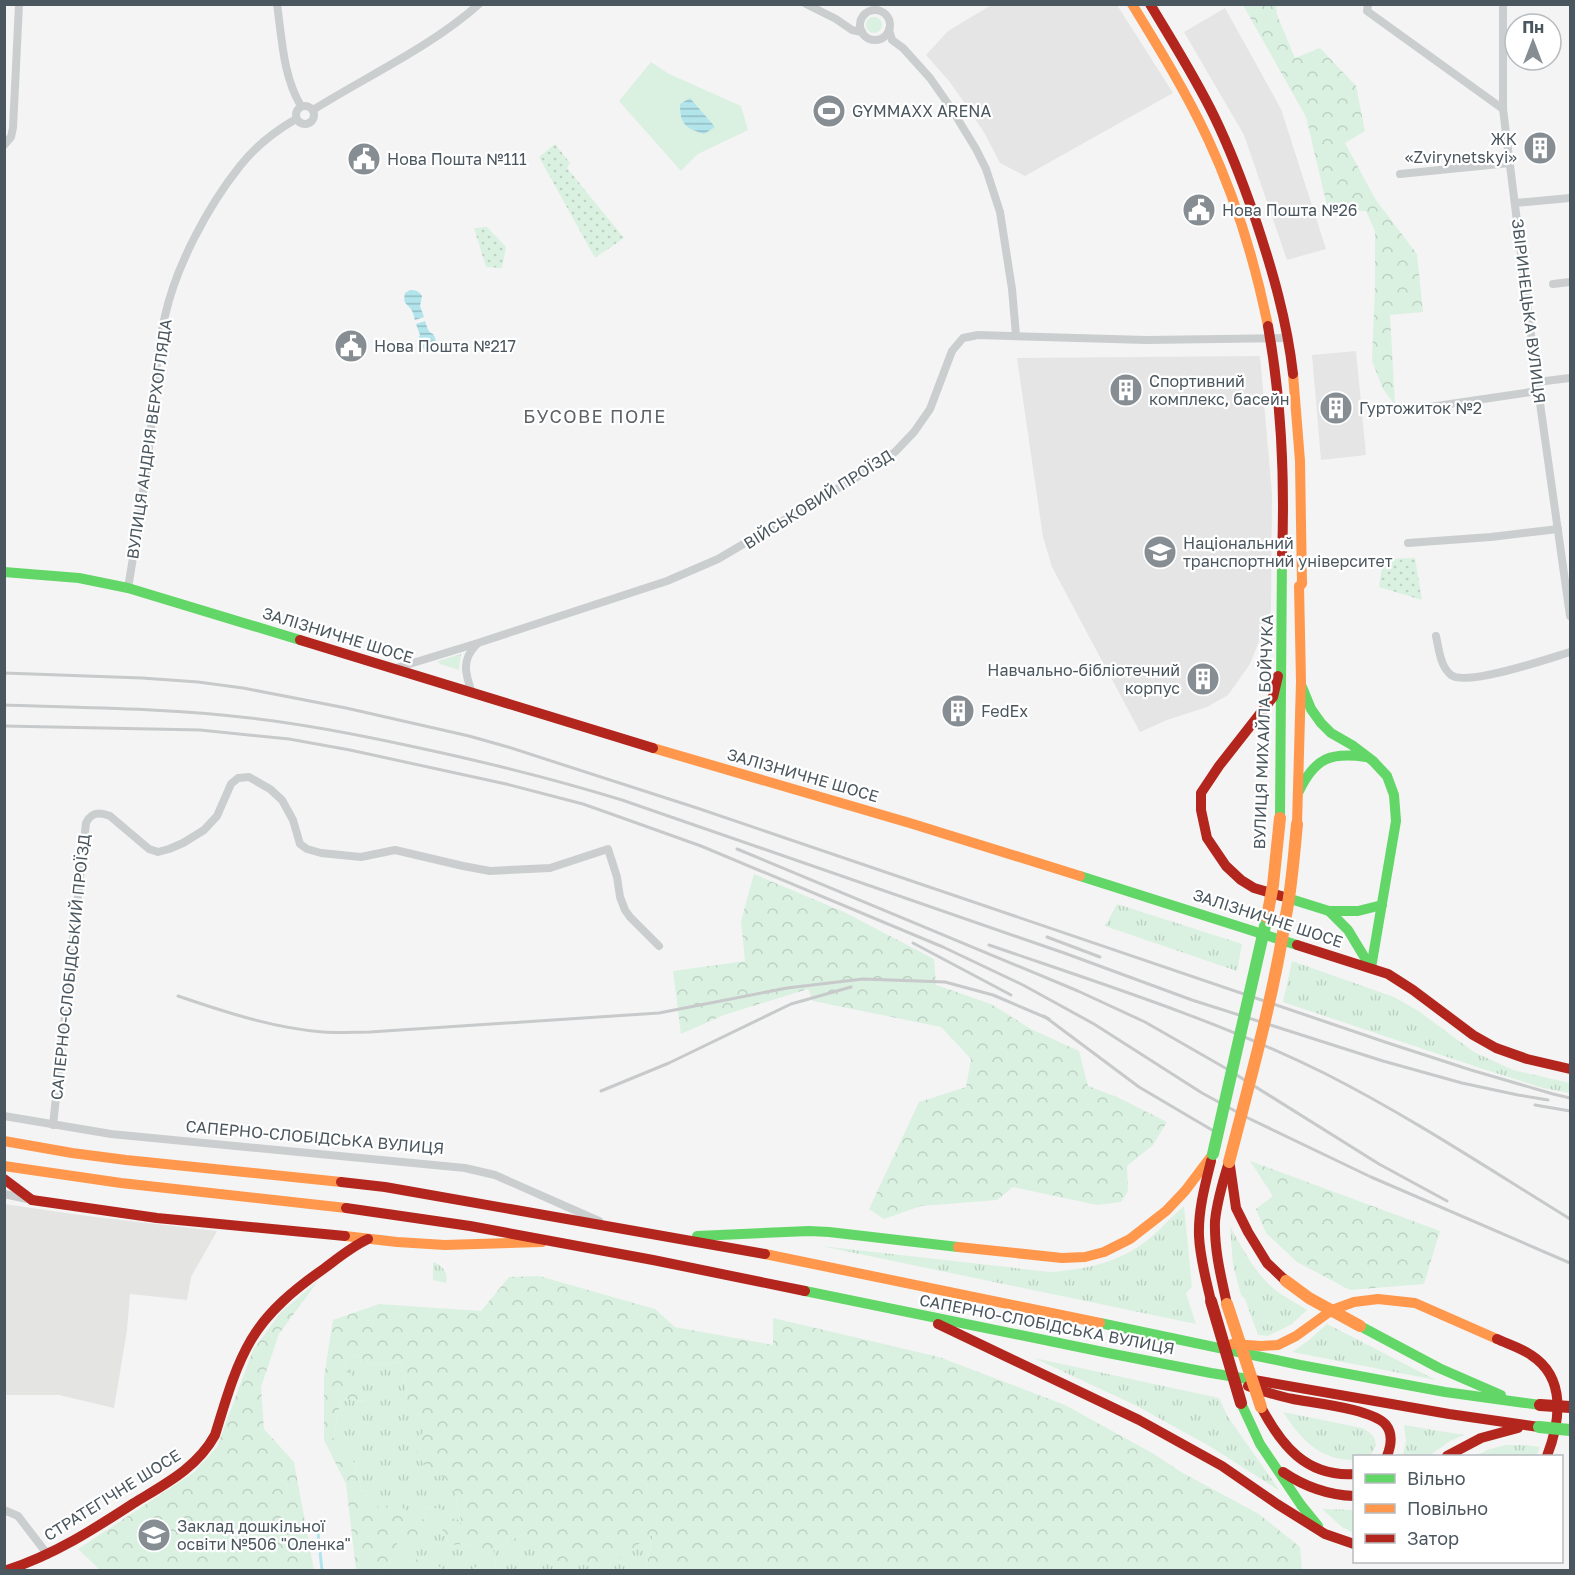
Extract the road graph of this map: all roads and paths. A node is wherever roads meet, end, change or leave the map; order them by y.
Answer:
1 (19, 4) edge
2 (277, 4) edge
3 (479, 4) edge
4 (806, 4) edge
5 (1132, 4) edge
6 (1150, 4) edge
7 (1368, 4) edge
8 (1503, 4) edge
9 (836, 19) junction
10 (860, 21) junction
11 (889, 30) junction
12 (862, 32) junction
13 (877, 40) junction
14 (907, 55) junction
15 (301, 106) junction
16 (1503, 109) junction
17 (313, 110) junction
18 (296, 119) junction
19 (4, 145) edge
20 (1510, 163) junction
21 (1400, 174) dead end
22 (1570, 198) edge
23 (1515, 203) junction
24 (1570, 282) edge
25 (1553, 284) dead end
26 (1016, 335) junction
27 (1288, 338) junction
28 (1270, 339) junction
29 (1570, 378) edge
30 (1538, 387) junction
31 (1430, 406) dead end
32 (1558, 529) junction
33 (1408, 543) dead end
34 (4, 572) edge
35 (128, 588) junction
36 (1570, 616) edge
37 (1436, 636) dead end
38 (1283, 637) junction
39 (478, 643) junction
40 (1570, 652) edge
41 (392, 669) junction
42 (1301, 681) junction
43 (472, 693) junction
44 (1369, 757) junction
45 (1299, 791) junction
46 (1382, 905) junction
47 (1329, 911) junction
48 (659, 946) dead end
49 (1371, 968) junction
50 (1570, 1069) edge
51 (4, 1116) edge
52 (53, 1125) junction
53 (4, 1141) edge
54 (1213, 1154) junction
55 (1229, 1162) junction
56 (4, 1166) edge
57 (4, 1179) edge
58 (4, 1194) edge
59 (32, 1200) junction
60 (613, 1227) junction
61 (659, 1235) junction
62 (370, 1239) junction
63 (552, 1241) junction
64 (924, 1317) junction
65 (1174, 1338) junction
66 (1204, 1372) junction
67 (1518, 1403) junction
68 (1570, 1407) edge
69 (1533, 1427) junction
70 (1570, 1430) edge
71 (1387, 1455) edge
72 (1449, 1455) edge
73 (1547, 1455) edge
74 (1277, 1468) junction
75 (1353, 1474) edge
76 (1317, 1490) junction
77 (1353, 1496) edge
78 (1301, 1505) junction
79 (4, 1510) edge
80 (1325, 1534) junction
81 (1353, 1544) edge
82 (48, 1555) junction
83 (7, 1570) edge

1 - 19 street
2 - 15 street
3 - 17 street
4 - 9 street
5 - 28 main road, ВУЛИЦЯ МИХАЙЛА БОЙЧУКА
6 - 27 main road, ВУЛИЦЯ МИХАЙЛА БОЙЧУКА
7 - 16 street
8 - 16 street, ЗВІРИНЕЦЬКА ВУЛИЦЯ
9 - 10 street
9 - 12 street
10 - 11 street
10 - 12 street
11 - 13 street
11 - 14 street
12 - 13 street
13 - 14 street
14 - 26 street
15 - 17 street
15 - 18 street
16 - 20 street, ЗВІРИНЕЦЬКА ВУЛИЦЯ
17 - 18 street
18 - 35 street, ВУЛИЦЯ АНДРІЯ ВЕРХОГЛЯДА
20 - 21 street
20 - 23 street, ЗВІРИНЕЦЬКА ВУЛИЦЯ
22 - 23 street
23 - 30 street, ЗВІРИНЕЦЬКА ВУЛИЦЯ
24 - 25 street
26 - 28 street, ВІЙСЬКОВИЙ ПРОЇЗД
26 - 39 street, ВІЙСЬКОВИЙ ПРОЇЗД
27 - 28 street, ВІЙСЬКОВИЙ ПРОЇЗД
27 - 42 main road, ВУЛИЦЯ МИХАЙЛА БОЙЧУКА
28 - 38 main road, ВУЛИЦЯ МИХАЙЛА БОЙЧУКА
29 - 30 street
30 - 31 street
30 - 32 street, ЗВІРИНЕЦЬКА ВУЛИЦЯ
32 - 33 street
32 - 36 street, ЗВІРИНЕЦЬКА ВУЛИЦЯ
34 - 35 main road, ЗАЛІЗНИЧНЕ ШОСЕ
35 - 41 main road, ЗАЛІЗНИЧНЕ ШОСЕ
37 - 40 street
38 - 47 main road
38 - 54 main road, ВУЛИЦЯ МИХАЙЛА БОЙЧУКА, bridge
39 - 41 street, ВІЙСЬКОВИЙ ПРОЇЗД
39 - 43 street
41 - 43 main road, ЗАЛІЗНИЧНЕ ШОСЕ
42 - 44 main road
42 - 45 main road, ВУЛИЦЯ МИХАЙЛА БОЙЧУКА
43 - 49 main road, ЗАЛІЗНИЧНЕ ШОСЕ
44 - 45 main road
44 - 46 main road
45 - 55 main road, ВУЛИЦЯ МИХАЙЛА БОЙЧУКА, bridge
46 - 47 main road
46 - 49 main road
47 - 49 main road
48 - 52 street, САПЕРНО-СЛОБІДСЬКИЙ ПРОЇЗД
49 - 50 main road, ЗАЛІЗНИЧНЕ ШОСЕ
51 - 52 street, САПЕРНО-СЛОБІДСЬКА ВУЛИЦЯ
52 - 60 street, САПЕРНО-СЛОБІДСЬКА ВУЛИЦЯ
53 - 60 main road, САПЕРНО-СЛОБІДСЬКА ВУЛИЦЯ
54 - 61 main road
54 - 74 main road, ВУЛИЦЯ МИХАЙЛА БОЙЧУКА, bridge
55 - 67 main road, bridge
55 - 75 main road, ВУЛИЦЯ МИХАЙЛА БОЙЧУКА, bridge
56 - 63 main road, САПЕРНО-СЛОБІДСЬКА ВУЛИЦЯ
57 - 59 main road
58 - 59 street, САПЕРНО-СЛОБІДСЬКА ВУЛИЦЯ
59 - 62 main road, САПЕРНО-СЛОБІДСЬКА ВУЛИЦЯ
60 - 61 main road, САПЕРНО-СЛОБІДСЬКА ВУЛИЦЯ
61 - 65 main road, САПЕРНО-СЛОБІДСЬКА ВУЛИЦЯ
62 - 63 main road, САПЕРНО-СЛОБІДСЬКА ВУЛИЦЯ
62 - 82 main road, СТРАТЕГІЧНЕ ШОСЕ
63 - 64 main road, САПЕРНО-СЛОБІДСЬКА ВУЛИЦЯ
64 - 66 main road, САПЕРНО-СЛОБІДСЬКА ВУЛИЦЯ
64 - 80 main road
65 - 67 main road, САПЕРНО-СЛОБІДСЬКА ВУЛИЦЯ
65 - 73 main road
66 - 69 main road, САПЕРНО-СЛОБІДСЬКА ВУЛИЦЯ
66 - 71 main road
67 - 68 main road, САПЕРНО-СЛОБІДСЬКА ВУЛИЦЯ, bridge
69 - 70 main road, bridge
69 - 72 main road
74 - 76 main road
74 - 78 main road, ВУЛИЦЯ МИХАЙЛА БОЙЧУКА
76 - 77 main road
76 - 78 main road
78 - 80 main road, ВУЛИЦЯ МИХАЙЛА БОЙЧУКА
79 - 82 street
80 - 81 main road
82 - 83 main road, СТРАТЕГІЧНЕ ШОСЕ

